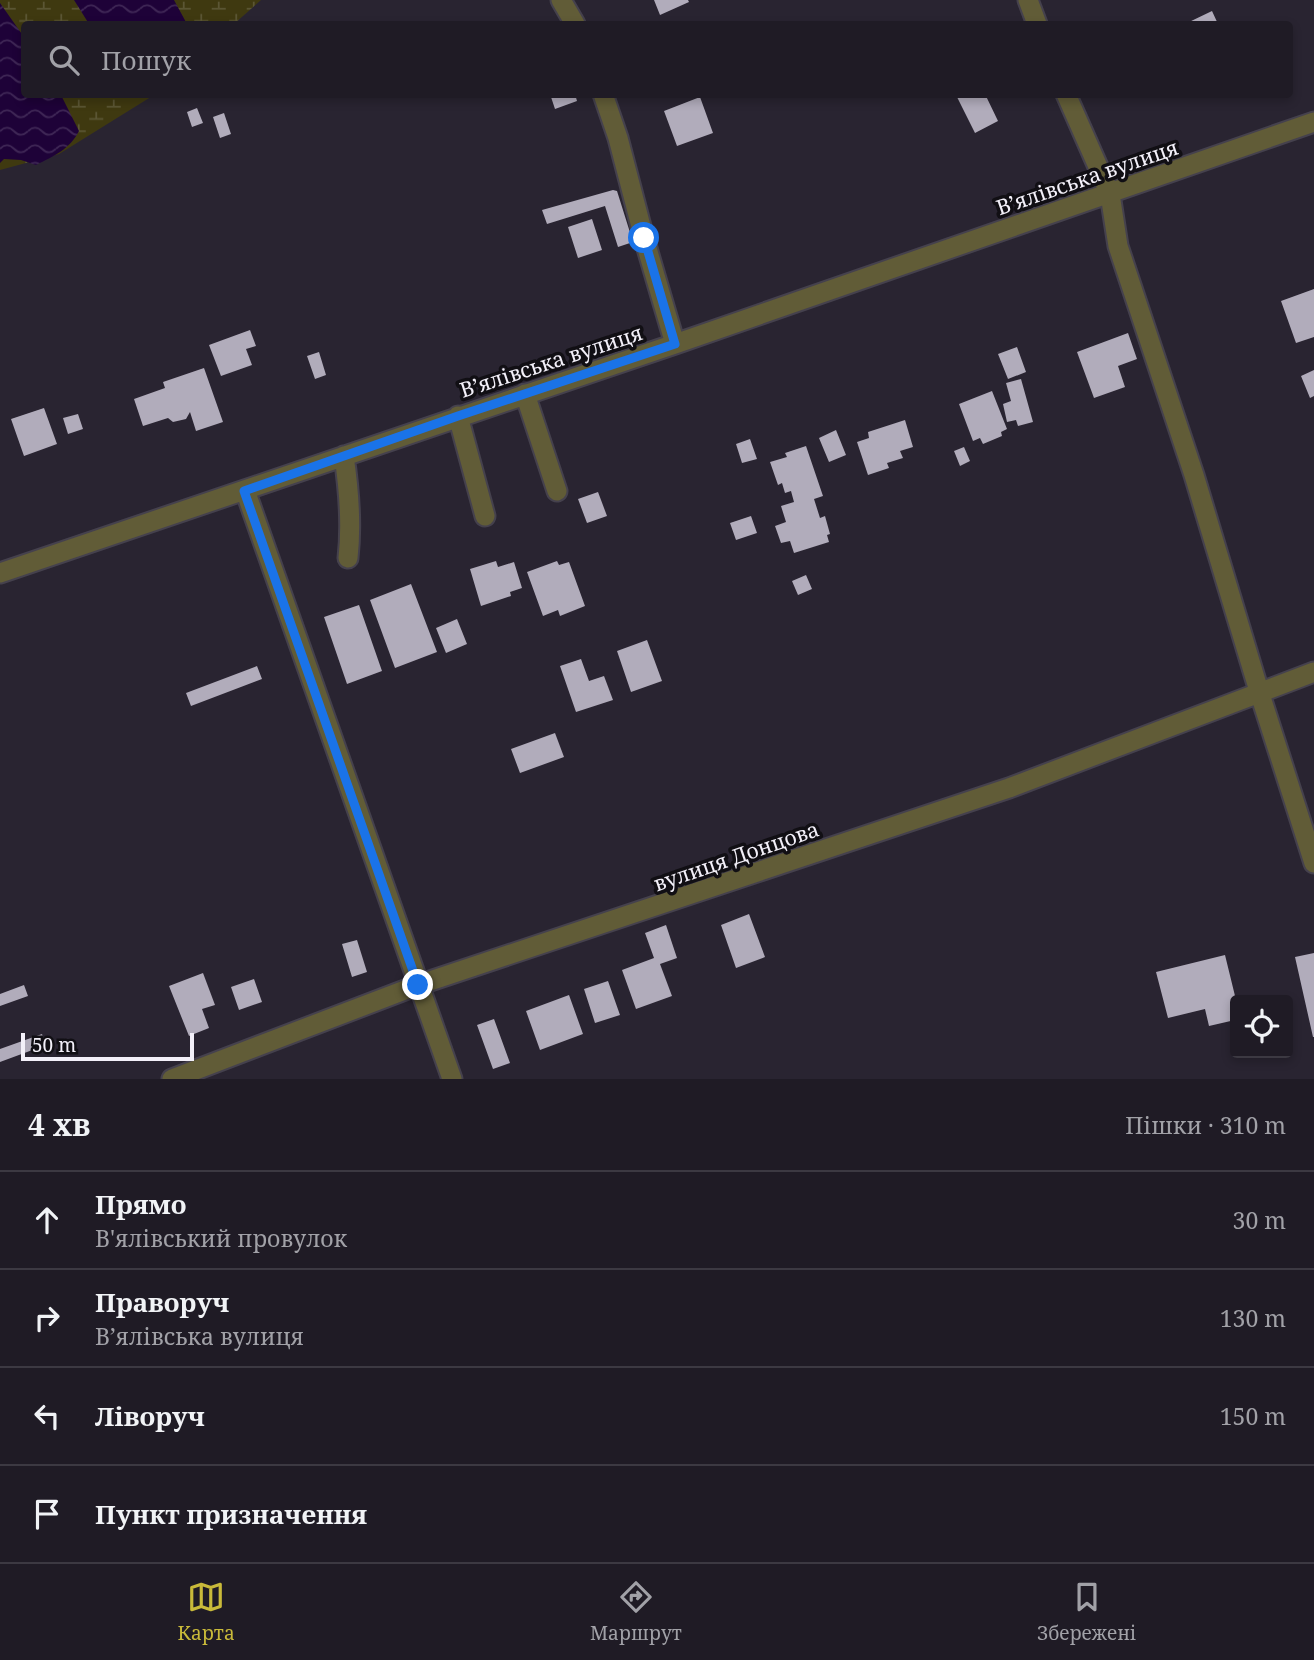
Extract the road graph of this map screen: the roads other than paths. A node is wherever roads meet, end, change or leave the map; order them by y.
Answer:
1 (561, 0) edge
2 (1028, 0) edge
3 (573, 21) edge
4 (1036, 21) edge
5 (604, 98) edge
6 (1068, 98) edge
7 (1314, 122) edge
8 (1110, 194) junction
9 (675, 344) junction
10 (525, 394) junction
11 (458, 416) junction
12 (344, 456) junction
13 (244, 491) junction
14 (556, 491) dead end
15 (485, 516) dead end
16 (348, 558) dead end
17 (0, 573) edge
18 (1314, 671) edge
19 (1259, 691) junction
20 (1314, 863) edge
21 (418, 985) junction
22 (172, 1079) edge
23 (452, 1079) edge

1 - 3 street
2 - 4 street
5 - 9 street
6 - 8 street
7 - 8 street, В’ялівська вулиця
8 - 9 street, В’ялівська вулиця
8 - 19 street
9 - 10 street, В’ялівська вулиця
10 - 11 street, В’ялівська вулиця
10 - 14 street
11 - 12 street, В’ялівська вулиця
11 - 15 street
12 - 13 street, В’ялівська вулиця
12 - 16 street
13 - 17 street, В’ялівська вулиця
13 - 21 street
18 - 19 street, вулиця Донцова
19 - 20 street
19 - 21 street, вулиця Донцова
21 - 22 street, вулиця Донцова
21 - 23 street

